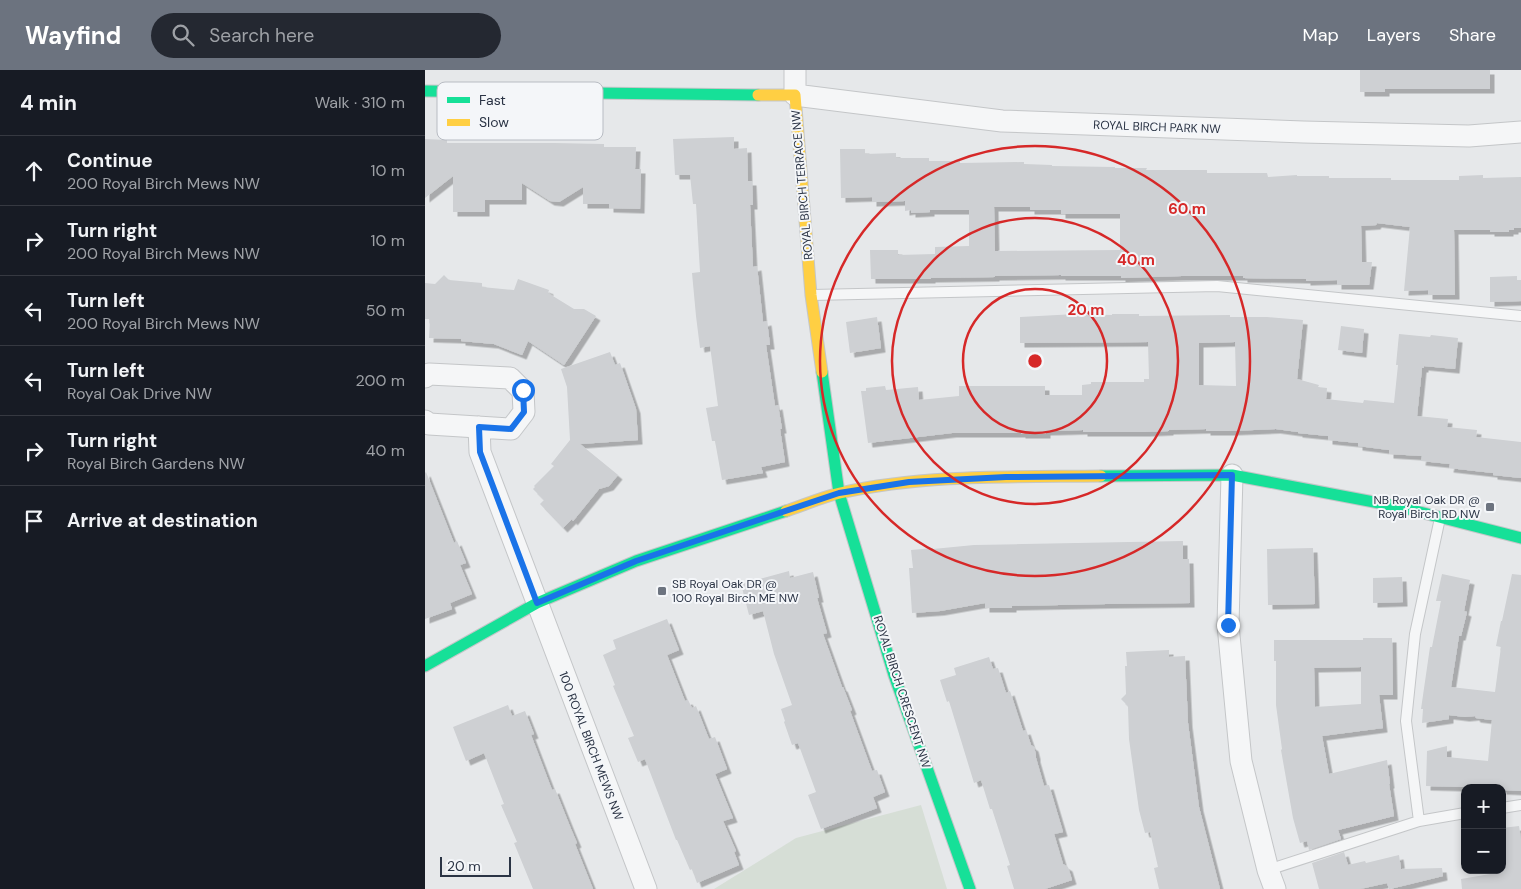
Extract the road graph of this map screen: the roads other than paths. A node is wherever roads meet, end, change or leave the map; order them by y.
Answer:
1 (795, 70) edge
2 (603, 93) edge
3 (795, 95) junction
4 (1521, 132) edge
5 (811, 295) junction
6 (1521, 316) edge
7 (425, 377) edge
8 (425, 420) edge
9 (479, 427) junction
10 (1232, 475) junction
11 (839, 493) junction
12 (1440, 517) junction
13 (1521, 538) edge
14 (537, 603) junction
15 (425, 666) edge
16 (1521, 805) edge
17 (1506, 807) edge
18 (1461, 815) edge
19 (1419, 820) junction
20 (1272, 879) edge
21 (645, 889) edge
22 (969, 889) edge

1 - 3 street
2 - 3 street, ROYAL BIRCH TERRACE NW
3 - 4 street, ROYAL BIRCH PARK NW
3 - 5 street, ROYAL BIRCH TERRACE NW
5 - 6 lane
5 - 11 street, ROYAL BIRCH TERRACE NW
7 - 9 street
8 - 9 street
9 - 14 street, 100 ROYAL BIRCH MEWS NW
10 - 11 street
10 - 12 street
10 - 20 street
11 - 14 street
11 - 22 street, ROYAL BIRCH CRESCENT NW
12 - 13 street
12 - 19 lane
14 - 15 street
14 - 21 street, 100 ROYAL BIRCH MEWS NW
16 - 17 lane
18 - 19 lane
19 - 20 lane

